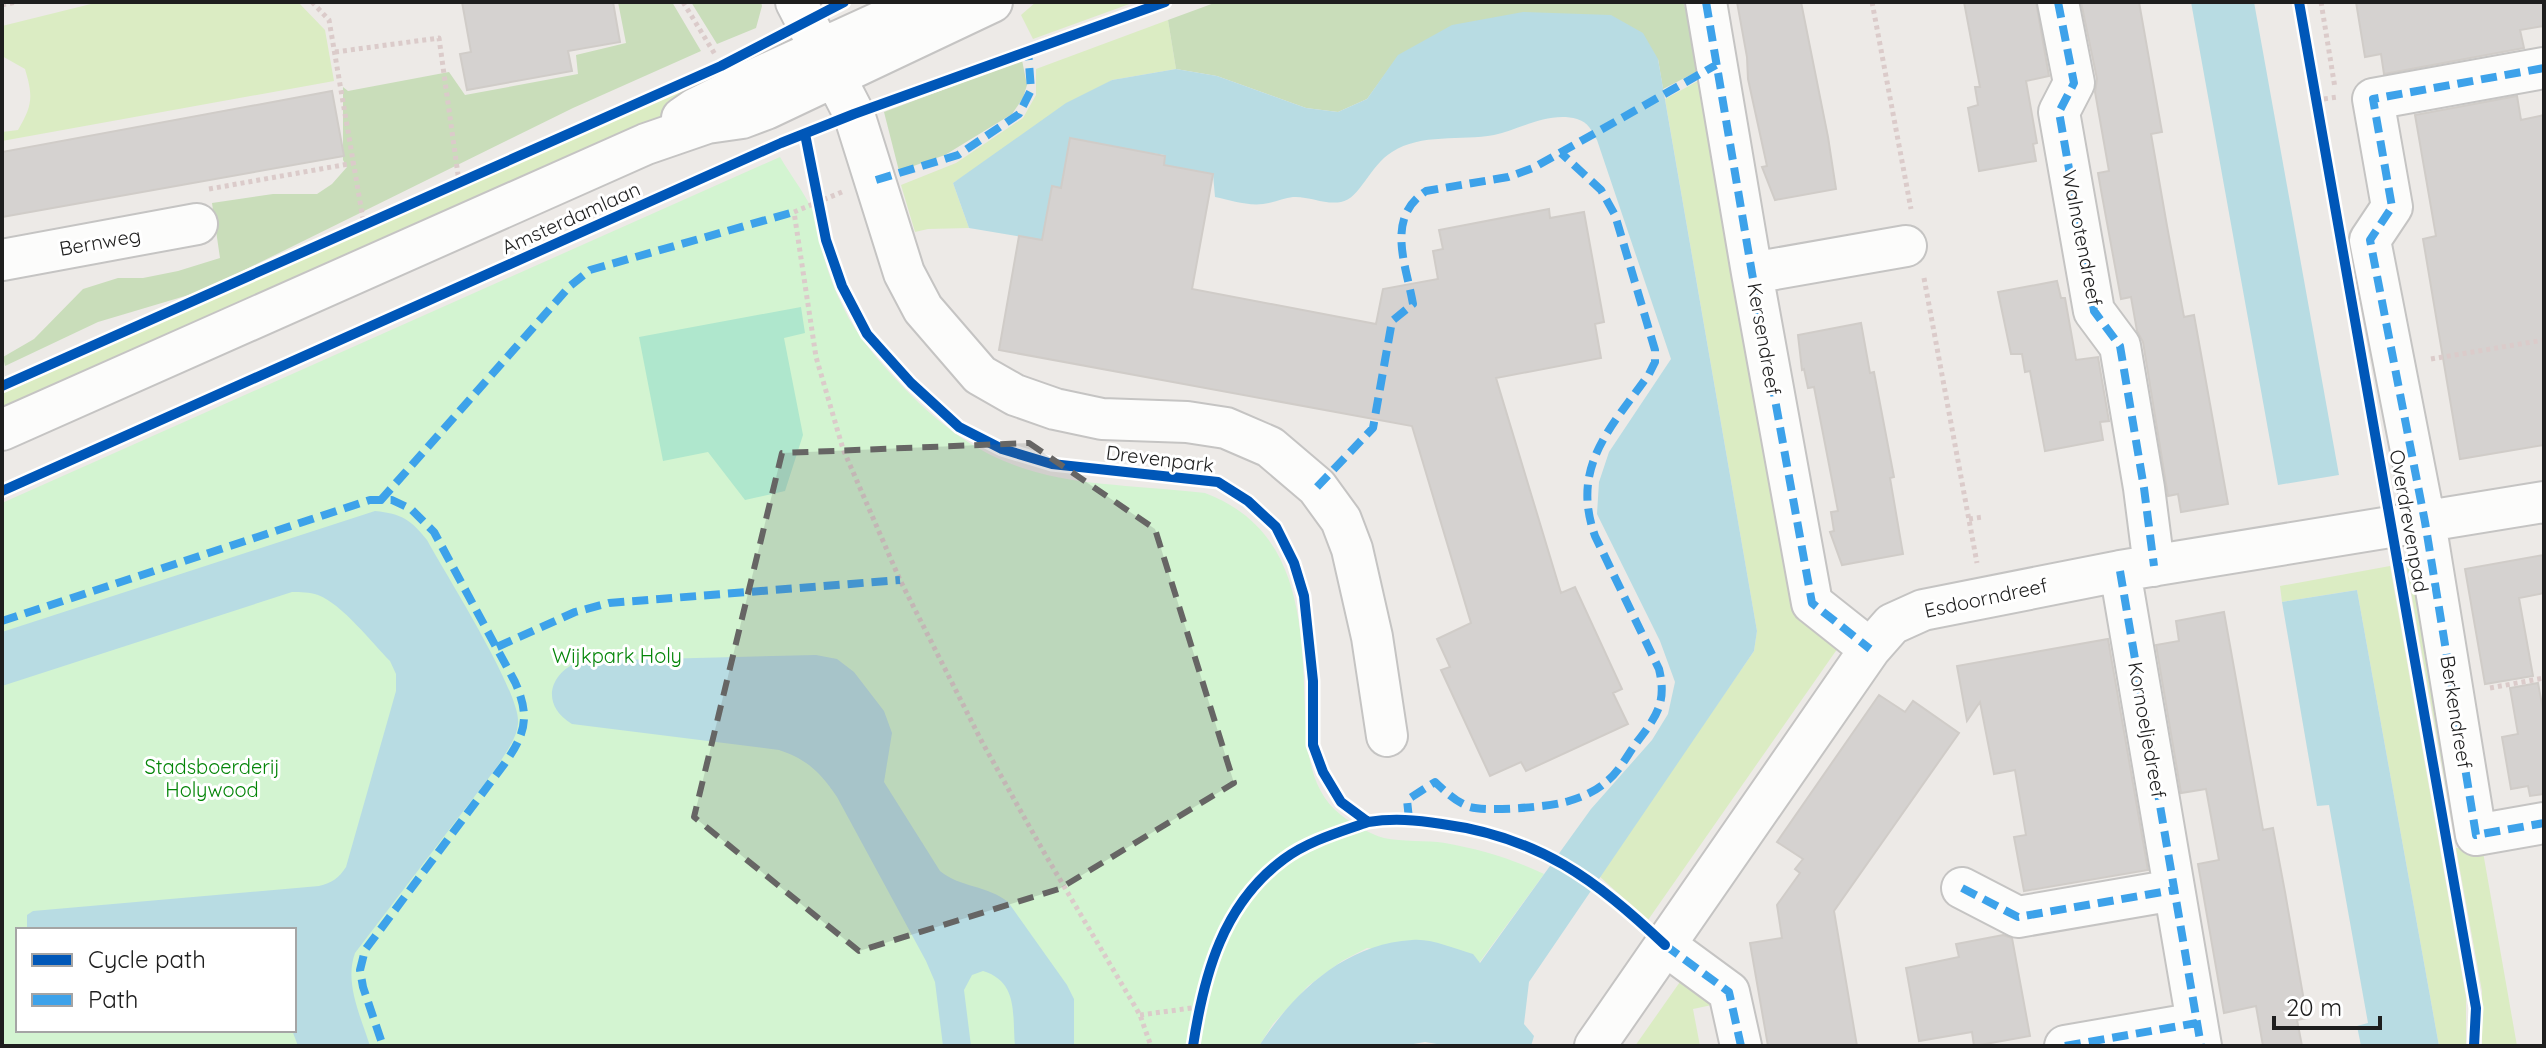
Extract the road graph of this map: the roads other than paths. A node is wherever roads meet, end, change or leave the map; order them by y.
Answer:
1 (924, 2) edge
2 (992, 2) edge
3 (1706, 2) edge
4 (2058, 2) edge
5 (814, 36) edge
6 (2544, 68) edge
7 (197, 224) road end
8 (1914, 245) road end
9 (2, 260) edge
10 (1752, 273) junction
11 (2, 430) edge
12 (2544, 502) edge
13 (2425, 522) junction
14 (2137, 568) junction
15 (1870, 649) junction
16 (1387, 736) dead end
17 (2544, 823) edge
18 (1962, 888) dead end
19 (2174, 890) junction
20 (1665, 945) junction
21 (2199, 1034) edge
22 (1595, 1046) edge
23 (1741, 1046) edge
24 (2065, 1046) edge

1 - 5 street, Amsterdamlaan
2 - 5 street, Amsterdamlaan
3 - 10 street, Kersendreef
4 - 14 street, Walnotendreef
5 - 11 street, Amsterdamlaan
5 - 16 street, Drevenpark
6 - 13 street, Berkendreef
7 - 9 street, Bernweg
8 - 10 street
10 - 15 street, Kersendreef
12 - 13 street, Esdoorndreef
13 - 14 street, Esdoorndreef
13 - 17 street, Berkendreef
14 - 15 street, Esdoorndreef
14 - 19 street, Kornoeljedreef
15 - 20 street, Esdoorndreef
18 - 19 street
19 - 21 street, Kornoeljedreef
20 - 22 street, Esdoorndreef
20 - 23 street
21 - 24 street, Kornoeljedreef

